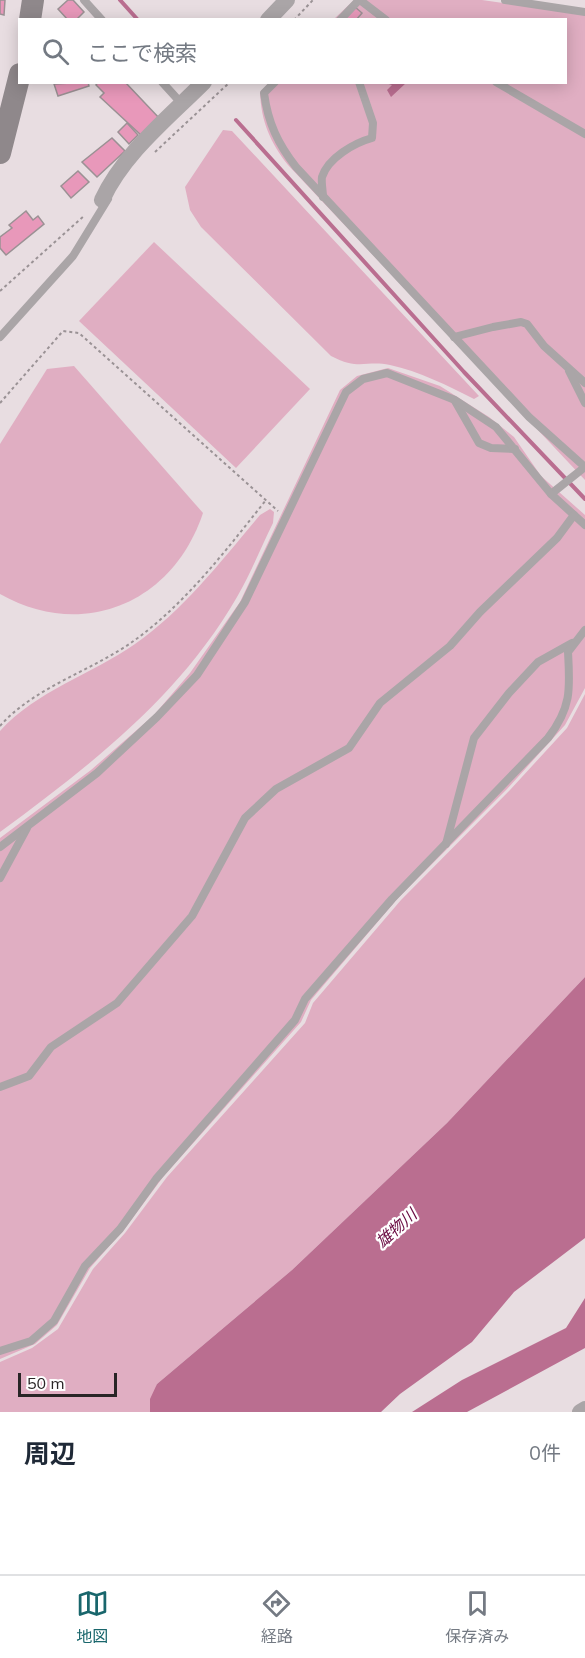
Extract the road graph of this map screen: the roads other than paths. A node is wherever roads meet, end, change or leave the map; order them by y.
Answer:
1 (33, 0) edge
2 (84, 0) edge
3 (287, 0) edge
4 (359, 0) edge
5 (505, 0) edge
6 (585, 12) edge
7 (30, 18) edge
8 (100, 18) edge
9 (270, 18) edge
10 (342, 18) edge
11 (383, 18) edge
12 (18, 82) edge
13 (164, 84) edge
14 (202, 84) edge
15 (273, 84) edge
16 (360, 84) edge
17 (499, 84) edge
18 (182, 104) junction
19 (585, 134) edge
20 (0, 153) edge
21 (107, 195) joint
22 (323, 197) junction
23 (454, 337) junction
24 (0, 338) edge
25 (568, 368) junction
26 (585, 383) edge
27 (455, 400) junction
28 (585, 403) edge
29 (515, 449) junction
30 (552, 493) junction
31 (574, 515) junction
32 (585, 525) edge
33 (585, 630) edge
34 (575, 642) junction
35 (29, 825) junction
36 (446, 846) junction
37 (0, 847) edge
38 (0, 878) edge
39 (0, 1087) edge
40 (0, 1351) edge
41 (585, 1409) edge
42 (580, 1412) edge

1 - 7 street
2 - 8 lane
3 - 9 street
4 - 10 lane
4 - 11 lane
5 - 6 lane
12 - 20 street
13 - 18 lane
14 - 18 street
15 - 22 lane
16 - 22 lane
17 - 19 lane
18 - 21 street
21 - 24 lane
22 - 23 lane
23 - 25 lane
23 - 30 lane
25 - 26 lane
25 - 28 lane
27 - 29 lane
27 - 29 lane
27 - 35 lane
29 - 30 lane
30 - 31 lane
31 - 32 lane
31 - 39 lane
33 - 34 lane
34 - 36 lane
34 - 36 lane
35 - 37 lane
35 - 38 lane
36 - 40 lane
41 - 42 street

